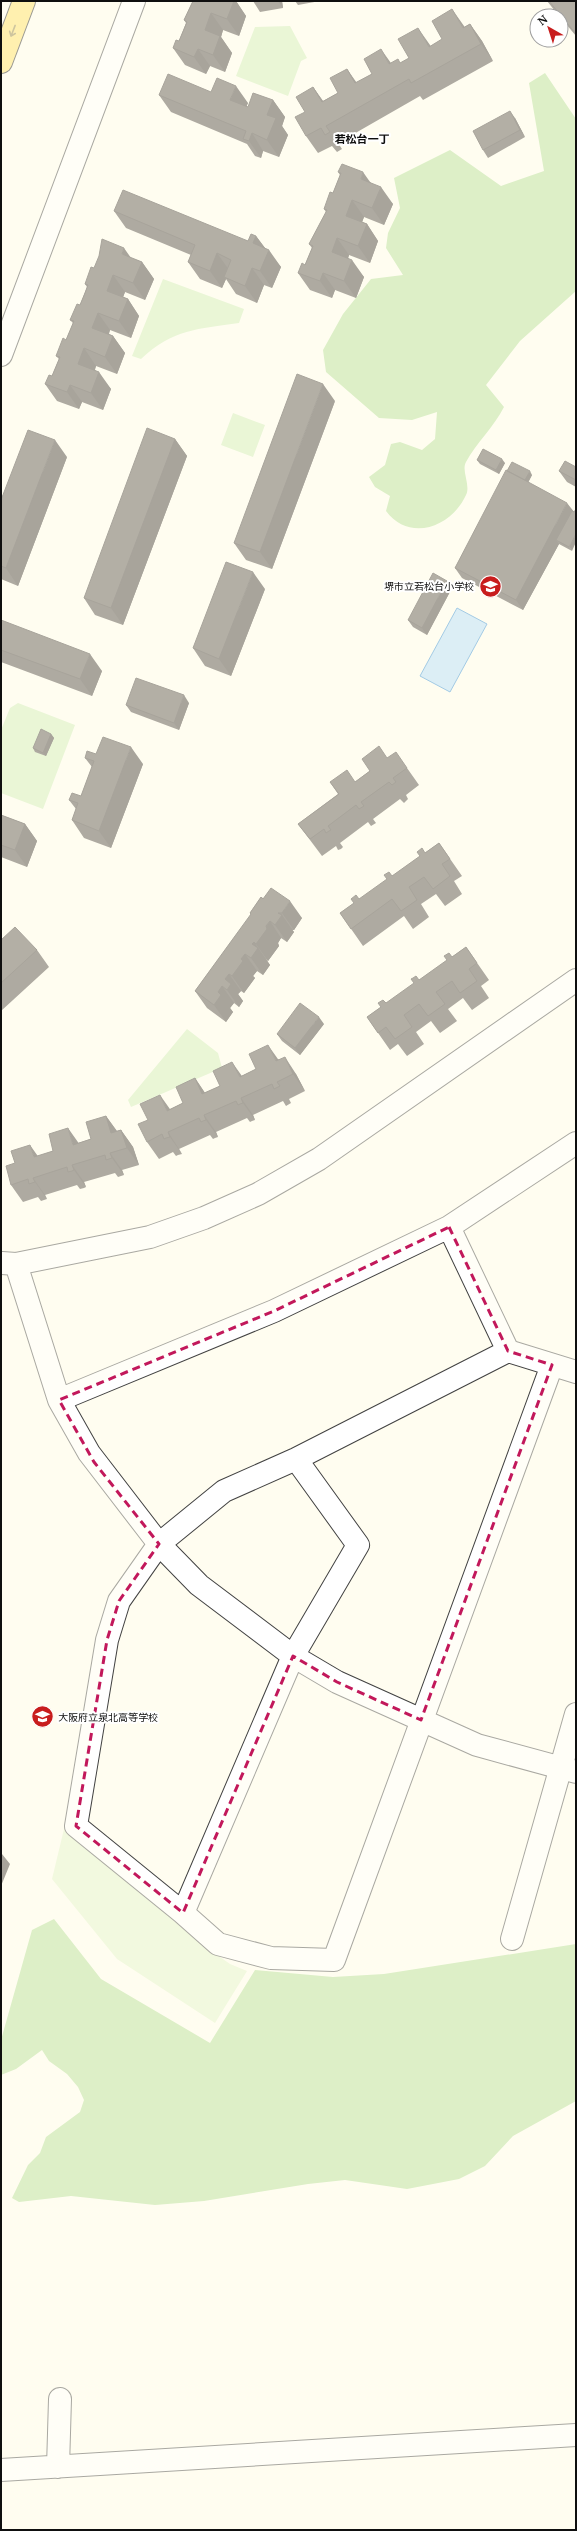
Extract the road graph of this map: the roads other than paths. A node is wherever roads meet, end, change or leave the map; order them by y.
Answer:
1 (24, 1) edge
2 (134, 1) edge
3 (1, 62) edge
4 (1, 355) edge
5 (576, 980) edge
6 (576, 1143) edge
7 (449, 1227) junction
8 (8, 1264) edge
9 (508, 1351) junction
10 (552, 1365) junction
11 (576, 1372) edge
12 (60, 1400) junction
13 (296, 1458) junction
14 (159, 1544) junction
15 (293, 1656) junction
16 (576, 1714) edge
17 (421, 1720) junction
18 (568, 1770) edge
19 (182, 1913) junction
20 (512, 1939) dead end
21 (60, 2399) dead end
22 (576, 2435) edge
23 (58, 2467) junction
24 (1, 2470) edge

1 -> 3 main road
2 - 4 street
5 - 8 street
6 - 7 street
7 - 9 street
7 - 12 street
8 - 12 street
9 - 10 street
9 - 13 street
10 - 11 street
10 - 17 street
12 - 14 street
13 - 14 street
13 - 15 street
14 - 15 street
14 - 19 street
15 - 17 street
15 - 19 street
16 - 18 street
17 - 18 street
17 - 19 street
18 - 20 street
21 - 23 street
22 - 23 street
23 - 24 street

